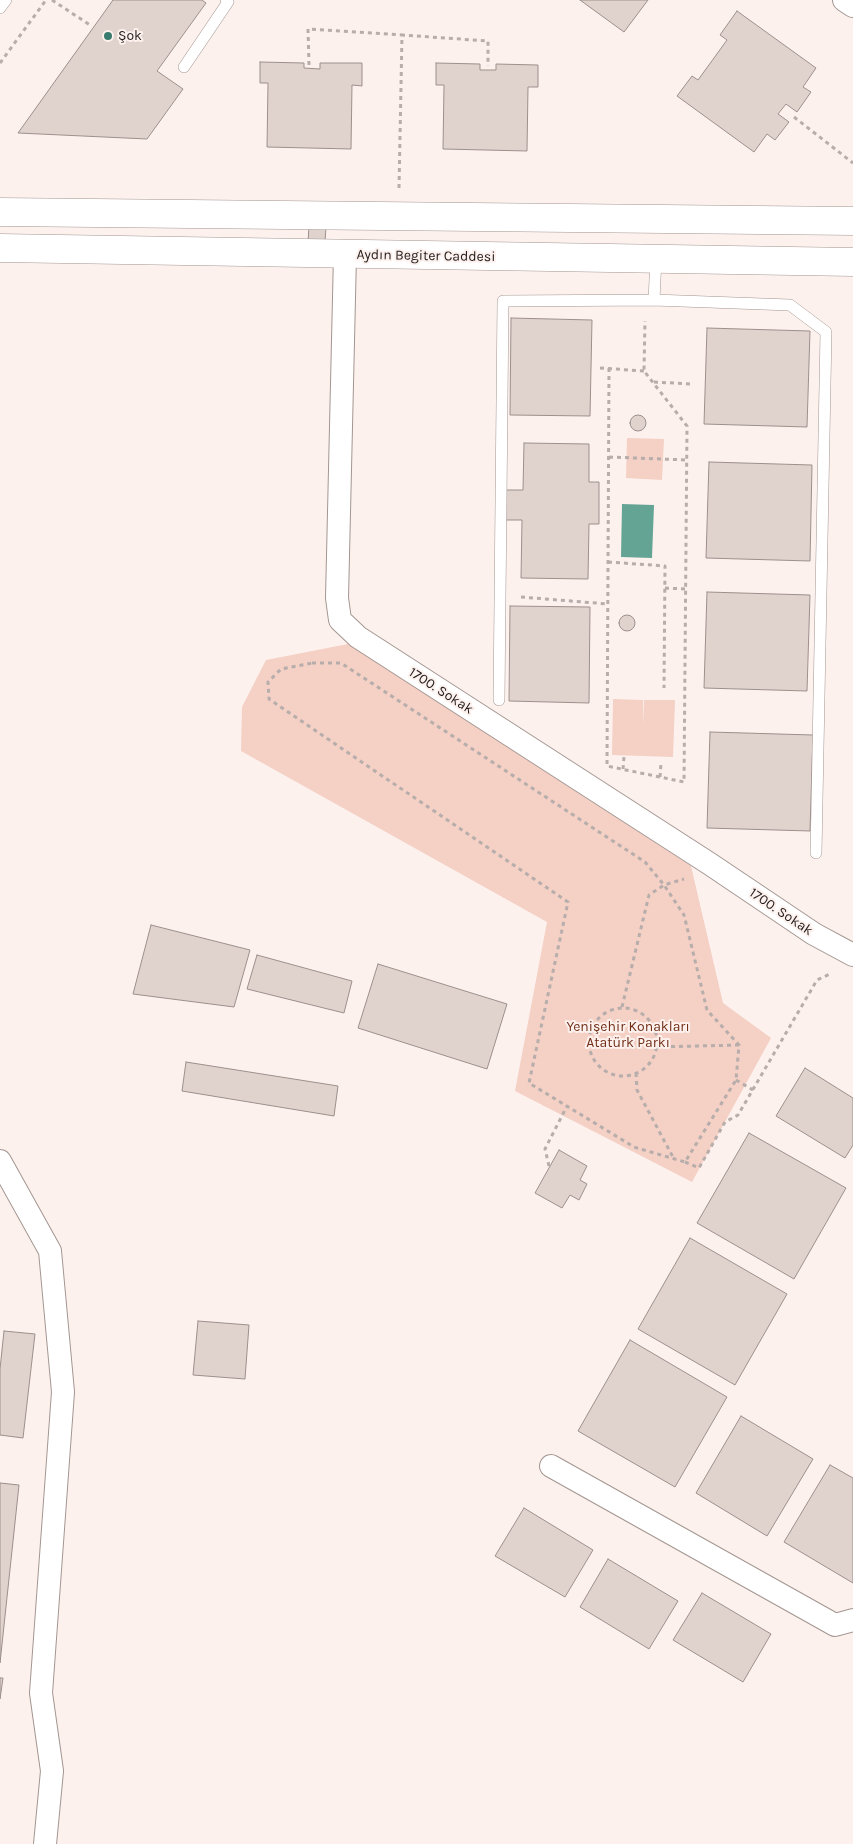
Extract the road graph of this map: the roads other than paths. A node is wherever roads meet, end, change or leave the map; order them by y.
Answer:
1 (6, 0) edge
2 (226, 0) edge
3 (844, 0) edge
4 (853, 6) edge
5 (0, 8) edge
6 (184, 67) dead end
7 (0, 212) edge
8 (853, 221) edge
9 (0, 248) edge
10 (345, 255) junction
11 (656, 259) junction
12 (853, 262) edge
13 (654, 300) junction
14 (499, 700) dead end
15 (816, 853) dead end
16 (853, 955) edge
17 (0, 1161) edge
18 (551, 1466) dead end
19 (853, 1620) edge
20 (45, 1844) edge

1 - 5 lane
2 - 6 lane
3 - 4 street
7 - 8 street
9 - 10 street, Aydın Begiter Caddesi
10 - 11 street, Aydın Begiter Caddesi
10 - 16 street, 1700. Sokak
11 - 12 street, Aydın Begiter Caddesi
11 - 13 lane
13 - 14 lane
13 - 15 lane
17 - 20 street
18 - 19 street

